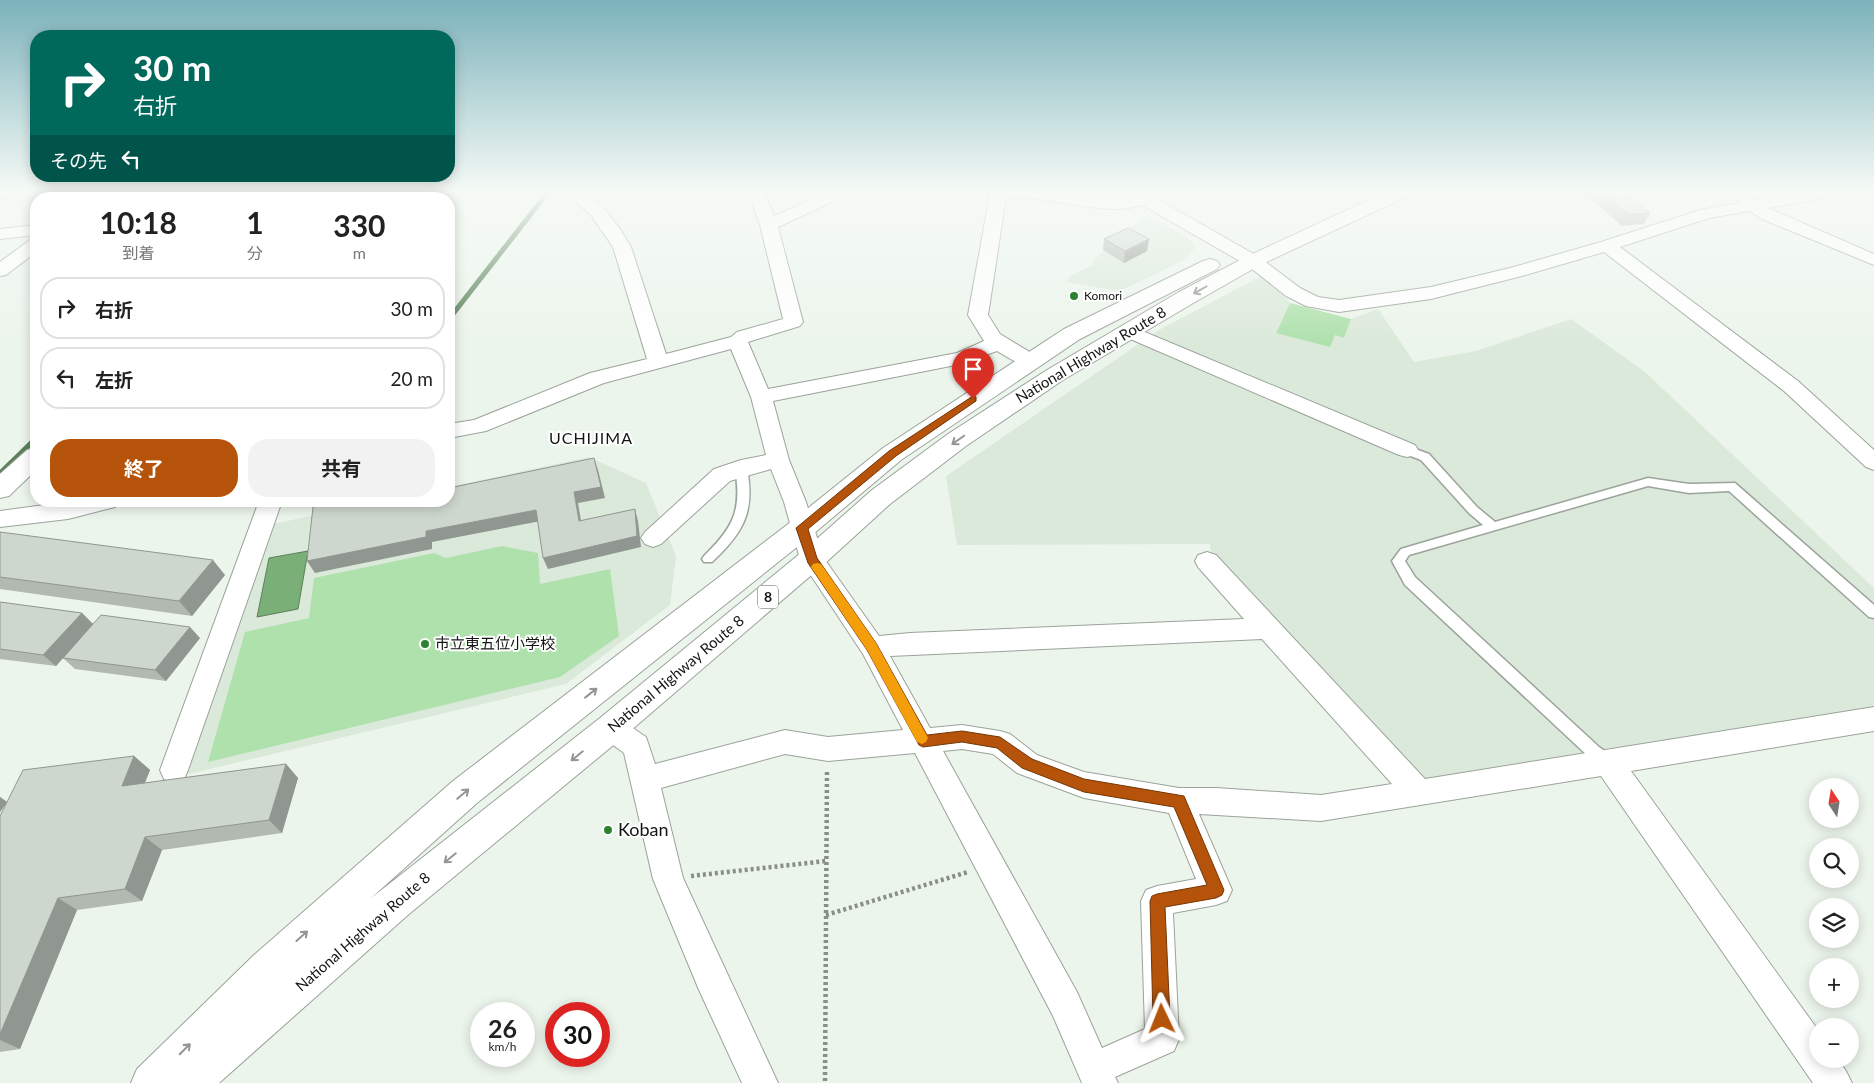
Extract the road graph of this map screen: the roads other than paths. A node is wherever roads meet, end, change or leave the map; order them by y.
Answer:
1 (619, 243) edge
2 (773, 243) edge
3 (990, 243) edge
4 (1222, 243) edge
5 (1269, 243) edge
6 (1278, 243) edge
7 (1618, 243) edge
8 (1833, 243) edge
9 (1607, 246) junction
10 (30, 248) edge
11 (1245, 256) junction
12 (1874, 260) edge
13 (0, 271) edge
14 (1128, 331) junction
15 (738, 341) junction
16 (996, 342) junction
17 (658, 361) junction
18 (1031, 361) junction
19 (761, 397) junction
20 (455, 430) edge
21 (1406, 450) joint
22 (1870, 454) edge
23 (778, 460) junction
24 (30, 462) edge
25 (741, 468) junction
26 (0, 489) edge
27 (84, 507) edge
28 (269, 507) edge
29 (0, 519) edge
30 (1493, 527) junction
31 (802, 528) junction
32 (653, 538) dead end
33 (708, 559) dead end
34 (812, 560) junction
35 (1207, 561) dead end
36 (1874, 613) edge
37 (1269, 628) junction
38 (872, 647) junction
39 (1874, 719) edge
40 (611, 728) junction
41 (923, 741) junction
42 (1608, 762) junction
43 (174, 770) dead end
44 (644, 780) junction
45 (1419, 793) junction
46 (1179, 801) junction
47 (1097, 1076) edge
48 (150, 1083) edge
49 (190, 1083) edge
50 (760, 1083) edge
51 (1834, 1083) edge

1 - 17 street
2 - 15 street
3 - 16 street
4 - 11 street
5 - 11 main road, National Highway Route 8 / 8
6 - 11 main road, National Highway Route 8 / 8
7 - 9 street
8 - 12 street
9 - 11 street
9 - 22 street
10 - 13 street
11 -> 14 main road, National Highway Route 8 / 8
11 - 18 main road, National Highway Route 8 / 8
14 - 21 street
14 -> 34 main road, National Highway Route 8 / 8
15 - 17 street
15 - 19 street
16 - 18 street
16 - 19 street
17 - 20 street
18 - 31 main road, National Highway Route 8 / 8
19 - 23 street
21 - 30 lane
23 - 25 street
23 - 31 street
24 - 26 main road
25 - 32 street
25 - 33 lane
27 - 29 street
28 - 43 street
30 - 36 lane
30 - 42 lane
31 - 34 street
48 -> 31 main road, National Highway Route 8 / 8
34 - 38 street
34 - 40 main road, National Highway Route 8 / 8
35 - 37 street
37 - 38 street
37 - 45 street
38 - 41 street
39 - 42 street
40 - 44 street
40 -> 49 main road, National Highway Route 8 / 8
41 - 44 street
41 - 46 street
41 - 47 street
42 - 45 street
42 - 51 street
44 - 50 street
45 - 46 street
46 - 47 street

